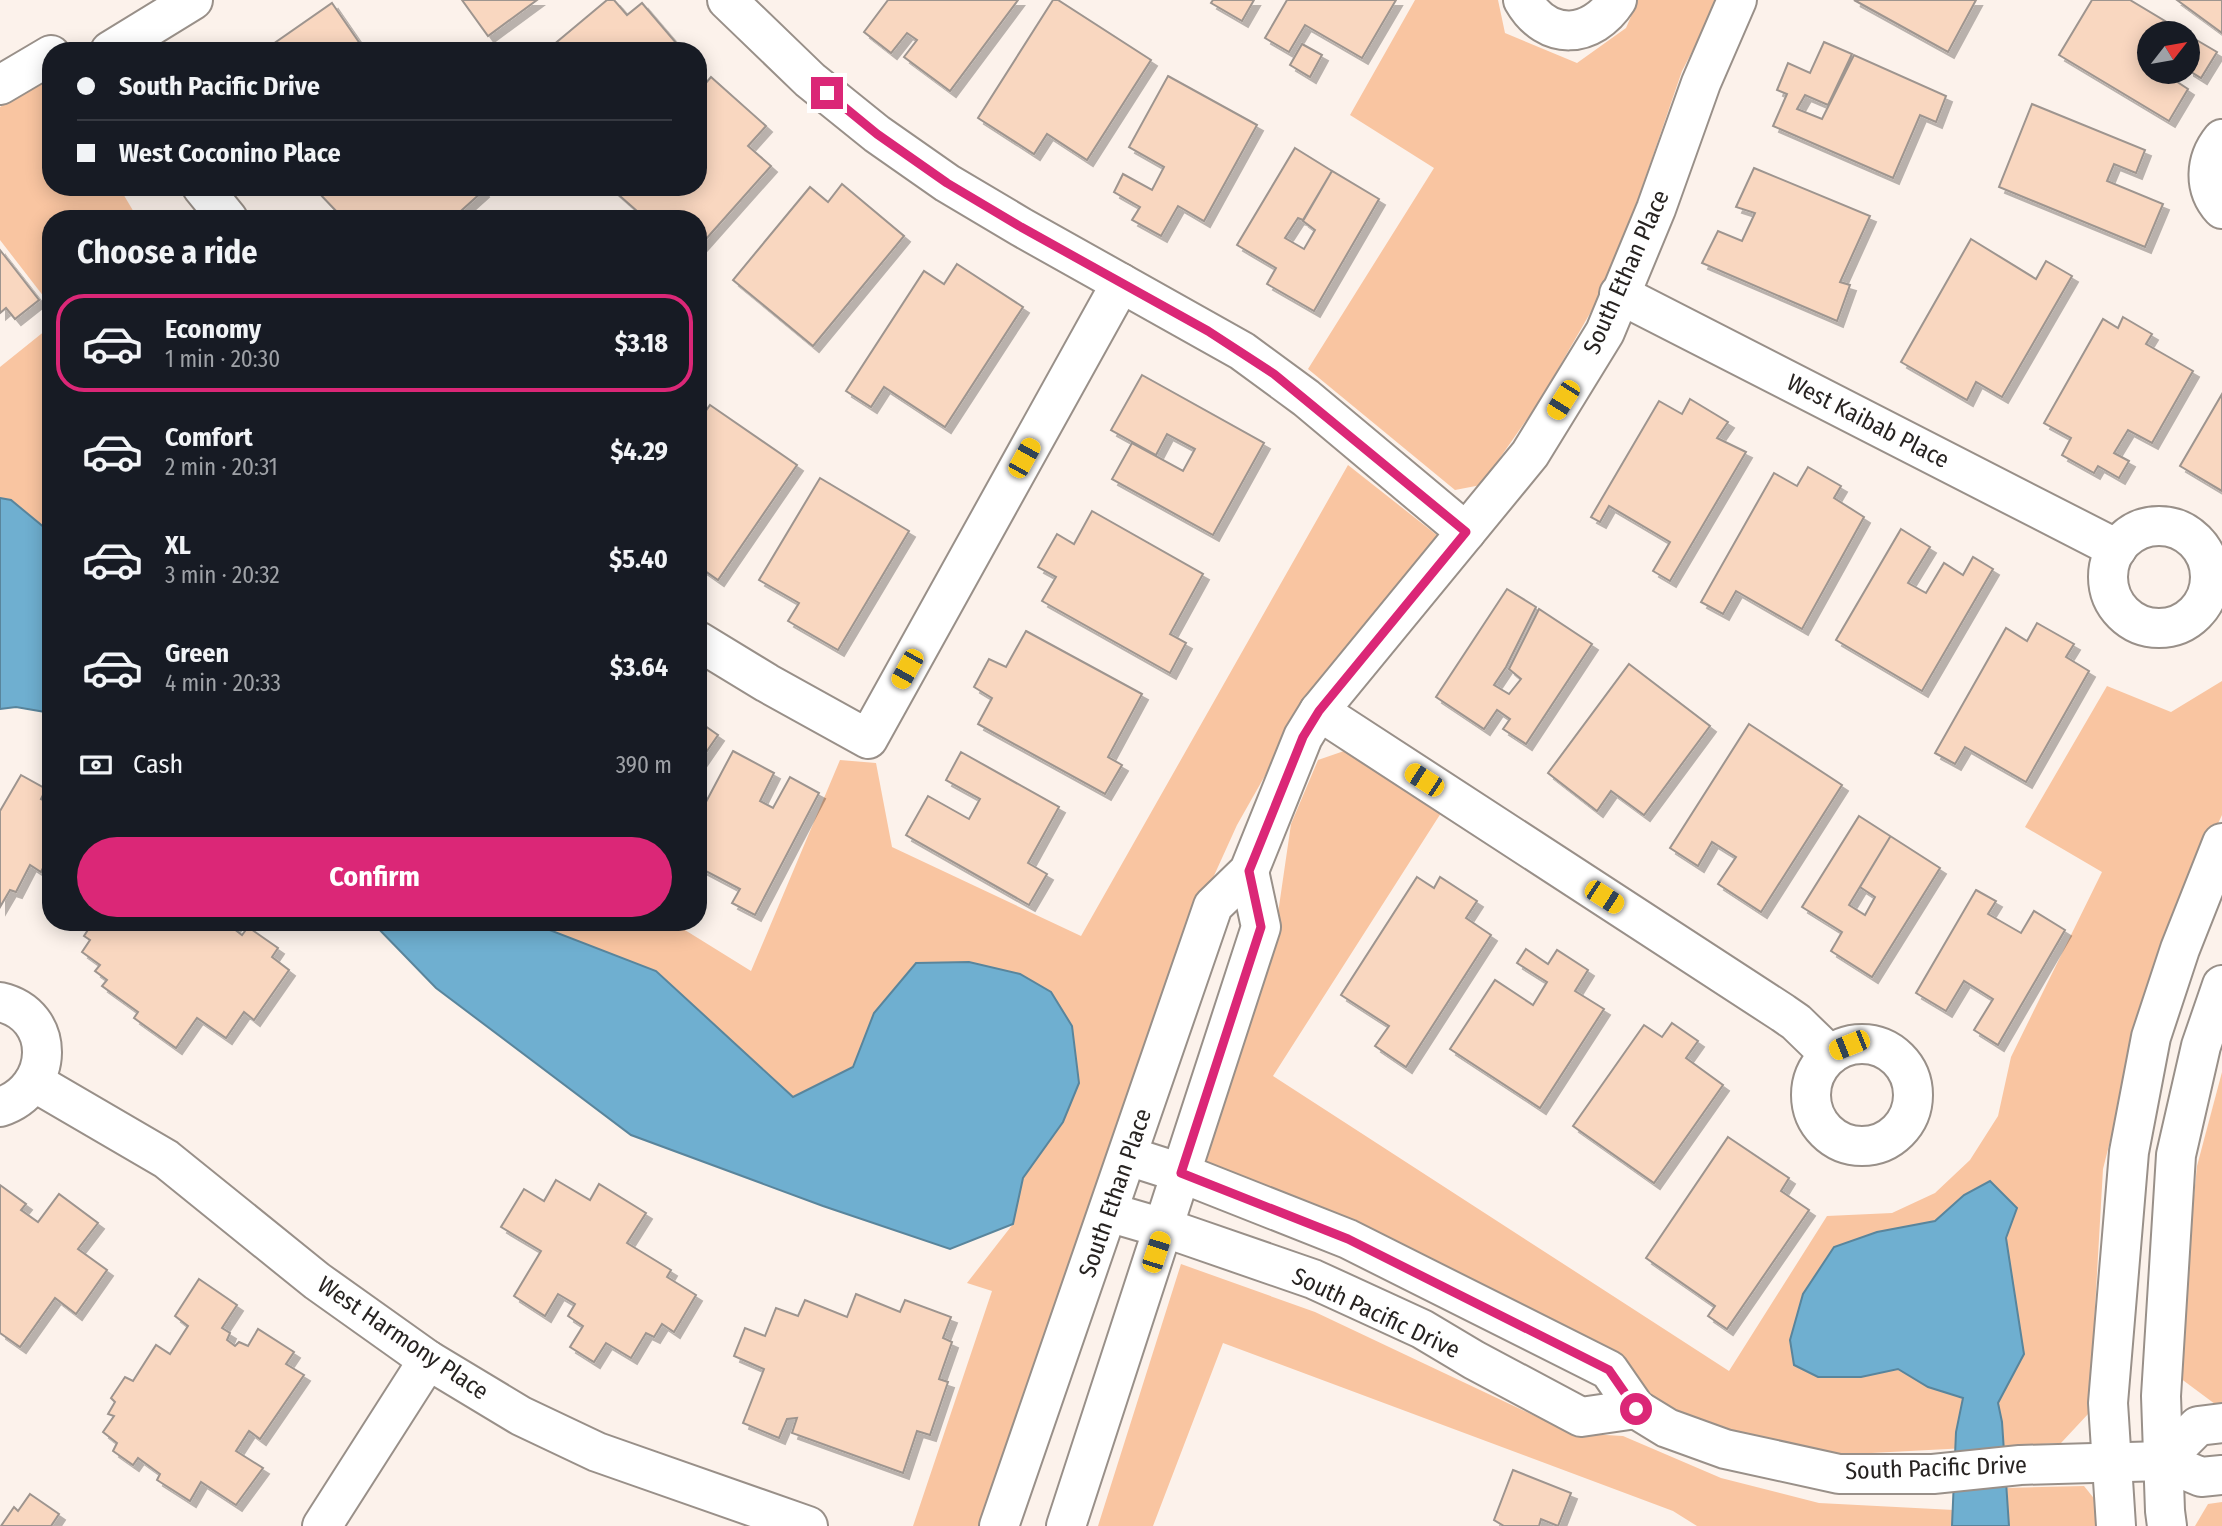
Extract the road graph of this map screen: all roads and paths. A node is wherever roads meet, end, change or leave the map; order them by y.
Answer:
1 (193, 0) edge
2 (1523, 0) edge
3 (1617, 0) edge
4 (1737, 0) edge
5 (747, 7) edge
6 (123, 42) edge
7 (42, 60) edge
8 (0, 85) edge
9 (2222, 139) edge
10 (209, 196) edge
11 (2222, 209) edge
12 (221, 210) edge
13 (1121, 283) junction
14 (1619, 294) junction
15 (1466, 532) junction
16 (2117, 549) dead end
17 (707, 646) edge
18 (1319, 711) junction
19 (2222, 843) edge
20 (1249, 871) junction
21 (2222, 985) edge
22 (0, 1002) edge
23 (1830, 1055) dead end
24 (34, 1082) junction
25 (0, 1107) edge
26 (1128, 1156) junction
27 (1181, 1173) junction
28 (1108, 1212) junction
29 (1163, 1228) junction
30 (428, 1360) junction
31 (1636, 1409) junction
32 (2222, 1423) edge
33 (2163, 1461) junction
34 (2112, 1464) junction
35 (2222, 1475) edge
36 (322, 1526) edge
37 (808, 1526) edge
38 (999, 1526) edge
39 (1066, 1526) edge
40 (2116, 1526) edge
41 (2167, 1526) edge

1 - 6 street
2 - 3 street
4 - 14 street, South Ethan Place
5 - 13 street
7 - 8 street
9 - 11 street
10 - 12 street
13 - 15 street
13 - 17 street
14 - 15 street, South Ethan Place
14 - 16 street, West Kaibab Place
15 - 18 street, South Ethan Place
18 - 20 street, South Ethan Place
18 - 23 street
19 - 34 street
20 - 26 street, South Ethan Place
20 - 27 street
21 - 33 street
22 - 24 street
24 - 25 street
24 - 30 street, West Harmony Place
26 - 27 street, South Pacific Drive
26 - 28 street, South Ethan Place
27 - 29 street
27 - 31 street, South Pacific Drive
28 - 29 street, South Pacific Drive
28 - 38 street, South Ethan Place
29 - 31 street, South Pacific Drive
29 - 39 street
30 - 36 street
30 - 37 street, West Harmony Place
31 - 34 street, South Pacific Drive
32 - 33 street
33 - 34 street, South Pacific Drive
33 - 35 street, South Pacific Drive
33 - 41 street
34 - 40 street

